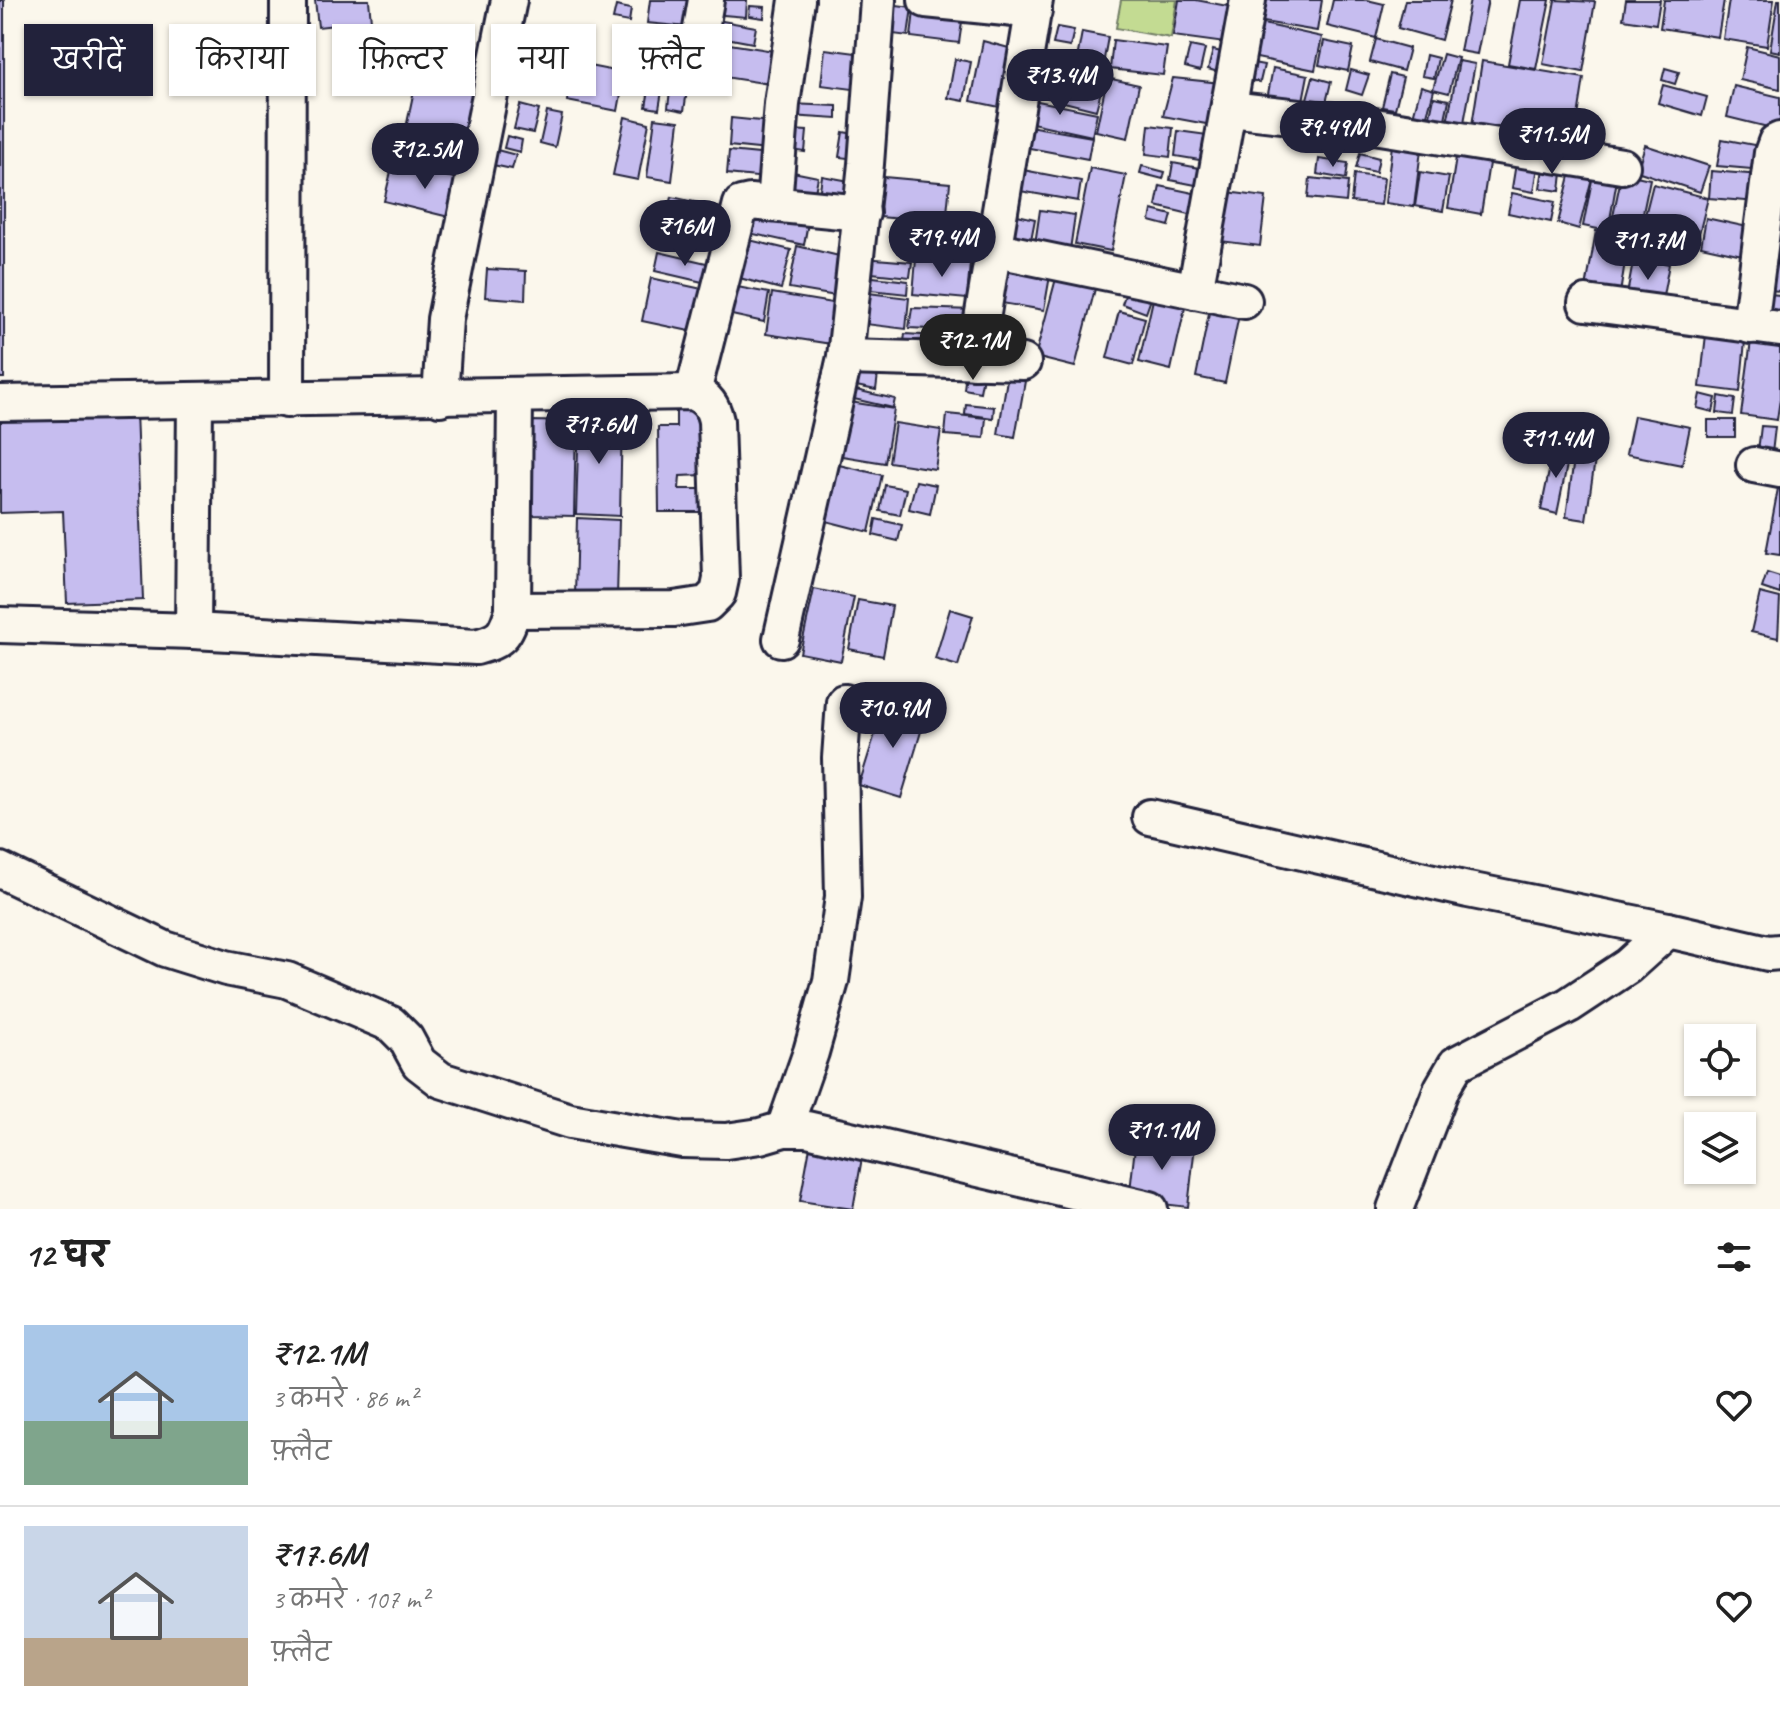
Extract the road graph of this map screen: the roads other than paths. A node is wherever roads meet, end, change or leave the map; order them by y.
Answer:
1 (288, 0) edge
2 (509, 0) edge
3 (706, 0) edge
4 (797, 0) edge
5 (878, 0) edge
6 (926, 0) edge
7 (1248, 0) edge
8 (1034, 6) edge
9 (702, 24) edge
10 (1230, 109) junction
11 (1780, 140) edge
12 (1622, 166) dead end
13 (774, 204) junction
14 (862, 213) junction
15 (992, 249) junction
16 (1195, 291) junction
17 (1244, 301) dead end
18 (1586, 303) dead end
19 (1765, 327) edge
20 (845, 357) junction
21 (975, 361) junction
22 (1023, 362) dead end
23 (693, 392) junction
24 (515, 396) junction
25 (440, 398) junction
26 (195, 400) junction
27 (287, 400) junction
28 (0, 403) edge
29 (513, 610) junction
30 (0, 625) edge
31 (193, 631) junction
32 (781, 639) dead end
33 (844, 702) dead end
34 (1150, 817) dead end
35 (0, 870) edge
36 (1668, 930) junction
37 (1780, 952) edge
38 (784, 1129) junction
39 (1150, 1209) edge
40 (1395, 1209) edge

1 - 27 street
2 - 25 street
3 - 9 street
4 - 13 street
5 - 14 street
6 - 8 street
7 - 10 street
8 - 15 street
10 - 12 street
10 - 16 street
11 - 19 street
13 - 14 street
13 - 23 street
14 - 20 street
15 - 16 street
15 - 21 street
16 - 17 street
18 - 19 street
20 - 21 street
20 - 32 street
21 - 22 street
23 - 24 street
23 - 29 street
24 - 25 street
24 - 29 street
25 - 27 street
26 - 27 street
26 - 28 street
26 - 31 street
29 - 31 street
30 - 31 street
33 - 38 street
34 - 36 street
35 - 38 street
36 - 37 street
36 - 40 street
38 - 39 street

